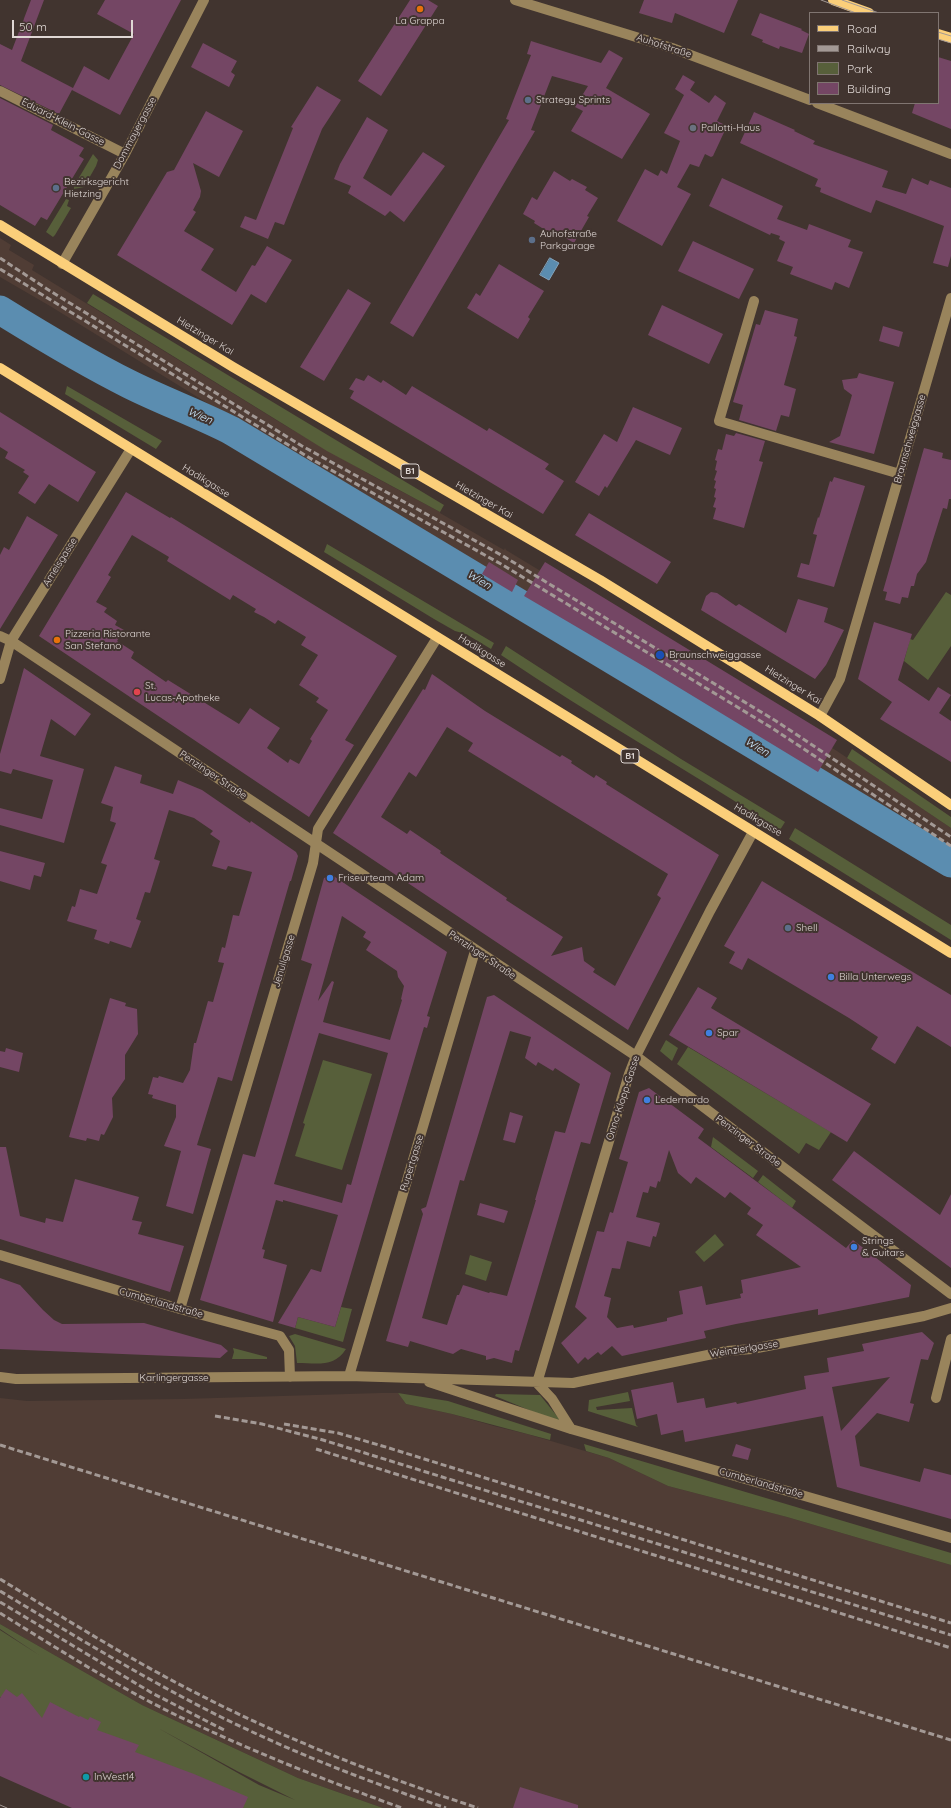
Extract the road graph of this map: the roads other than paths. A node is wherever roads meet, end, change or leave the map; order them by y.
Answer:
1 (204, 0) edge
2 (515, 0) edge
3 (833, 0) edge
4 (866, 12) edge
5 (939, 34) edge
6 (951, 38) edge
7 (0, 91) edge
8 (809, 100) edge
9 (820, 104) edge
10 (125, 154) junction
11 (951, 154) edge
12 (0, 226) edge
13 (62, 264) junction
14 (951, 298) edge
15 (754, 301) dead end
16 (0, 368) edge
17 (131, 449) junction
18 (900, 474) junction
19 (0, 636) edge
20 (437, 638) junction
21 (11, 641) junction
22 (0, 679) edge
23 (820, 716) junction
24 (951, 805) edge
25 (753, 832) junction
26 (316, 843) junction
27 (476, 951) junction
28 (951, 953) edge
29 (636, 1056) junction
30 (0, 1255) edge
31 (951, 1294) edge
32 (951, 1308) edge
33 (180, 1309) junction
34 (951, 1338) edge
35 (349, 1376) junction
36 (0, 1377) edge
37 (290, 1377) junction
38 (418, 1378) junction
39 (537, 1383) junction
40 (936, 1398) dead end
41 (571, 1429) junction
42 (951, 1538) edge

1 - 10 street, Dommayergasse
2 - 8 street, Auhofstraße
3 - 4 main road
5 - 6 main road
7 - 10 street, Eduard-Klein-Gasse
9 - 11 street
10 - 13 street, Dommayergasse
12 - 13 main road, Hietzinger Kai / B1
13 - 23 main road, Hietzinger Kai / B1
14 - 18 street, Braunschweiggasse
15 - 18 street
16 - 17 main road, Hadikgasse / B1
17 - 20 main road, Hadikgasse / B1
17 - 21 street, Ameisgasse
18 - 23 street, Braunschweiggasse
19 - 21 street, Penzinger Straße
20 - 25 main road, Hadikgasse / B1
20 - 26 street, Jenullgasse
21 - 22 street, Ameisgasse
21 - 26 street, Penzinger Straße
23 - 24 main road, Hietzinger Kai / B1
25 - 28 main road, Hadikgasse / B1
25 - 29 street, Onno-Klopp-Gasse
26 - 27 street, Penzinger Straße
26 - 33 street, Jenullgasse
27 - 29 street, Penzinger Straße
27 - 35 street, Rupertgasse
29 - 31 street, Penzinger Straße
29 - 39 street, Onno-Klopp-Gasse
30 - 33 street, Cumberlandstraße
32 - 39 street, Weinzierlgasse
33 - 37 street, Cumberlandstraße
34 - 40 street
35 - 37 street, Karlingergasse
35 - 38 street, Cumberlandstraße
36 - 37 street, Karlingergasse
38 - 39 street, Cumberlandstraße
38 - 41 street, Cumberlandstraße
39 - 41 street
41 - 42 street, Cumberlandstraße

